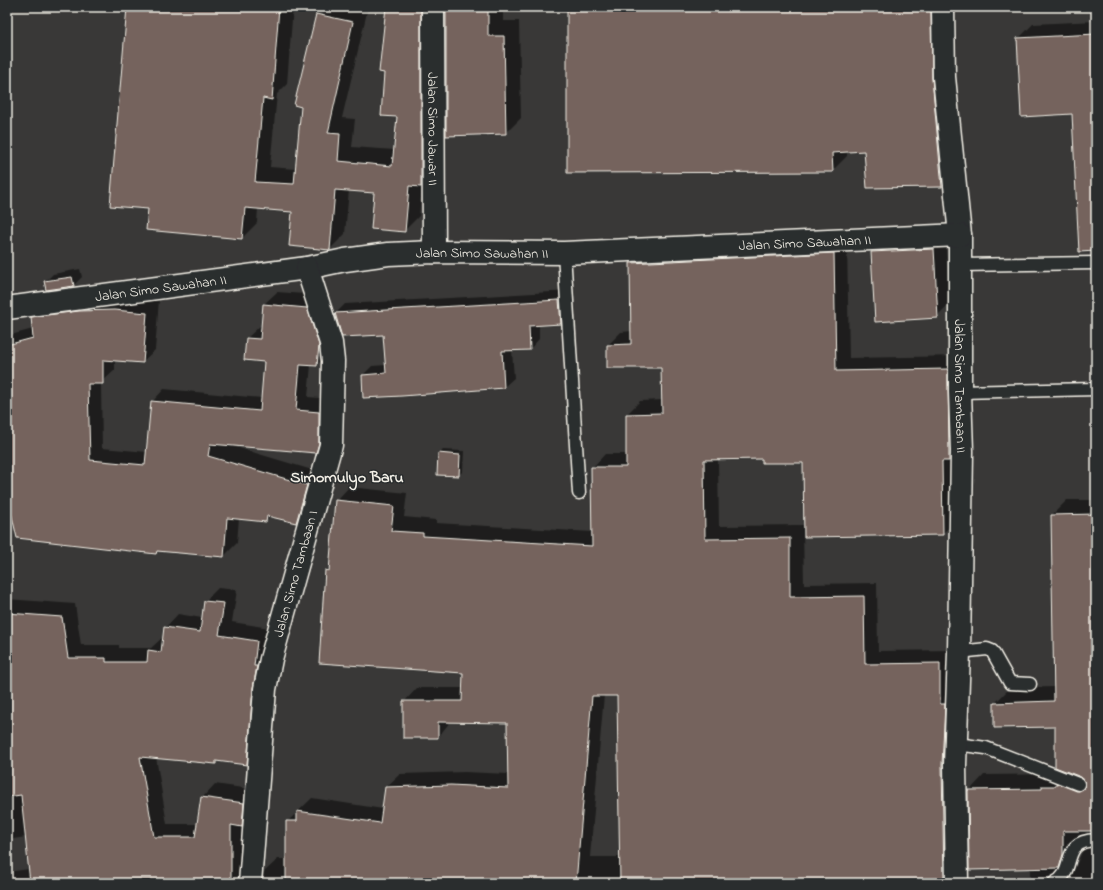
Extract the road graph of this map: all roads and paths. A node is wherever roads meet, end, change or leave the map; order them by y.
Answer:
1 (433, 7) edge
2 (943, 7) edge
3 (960, 235) junction
4 (434, 252) junction
5 (564, 253) junction
6 (1096, 263) edge
7 (960, 265) junction
8 (306, 268) junction
9 (7, 308) edge
10 (1096, 389) edge
11 (960, 392) junction
12 (578, 493) dead end
13 (959, 652) junction
14 (1030, 684) dead end
15 (957, 744) junction
16 (1078, 784) dead end
17 (1096, 840) edge
18 (250, 883) edge
19 (957, 883) edge
20 (1054, 883) edge

1 - 4 street, Jalan Simo Jawar II
2 - 3 street, Jalan Simo Tambaan II
3 - 5 street, Jalan Simo Sawahan II
3 - 7 street, Jalan Simo Tambaan II
4 - 5 street, Jalan Simo Sawahan II
4 - 8 street, Jalan Simo Sawahan II
5 - 12 lane
6 - 7 lane
7 - 11 street, Jalan Simo Tambaan II
8 - 9 street, Jalan Simo Sawahan II
8 - 18 street, Jalan Simo Tambaan I
10 - 11 lane
11 - 13 street, Jalan Simo Tambaan II
13 - 14 lane
13 - 15 street, Jalan Simo Tambaan II
15 - 16 lane
15 - 19 street, Jalan Simo Tambaan II
17 - 20 lane

